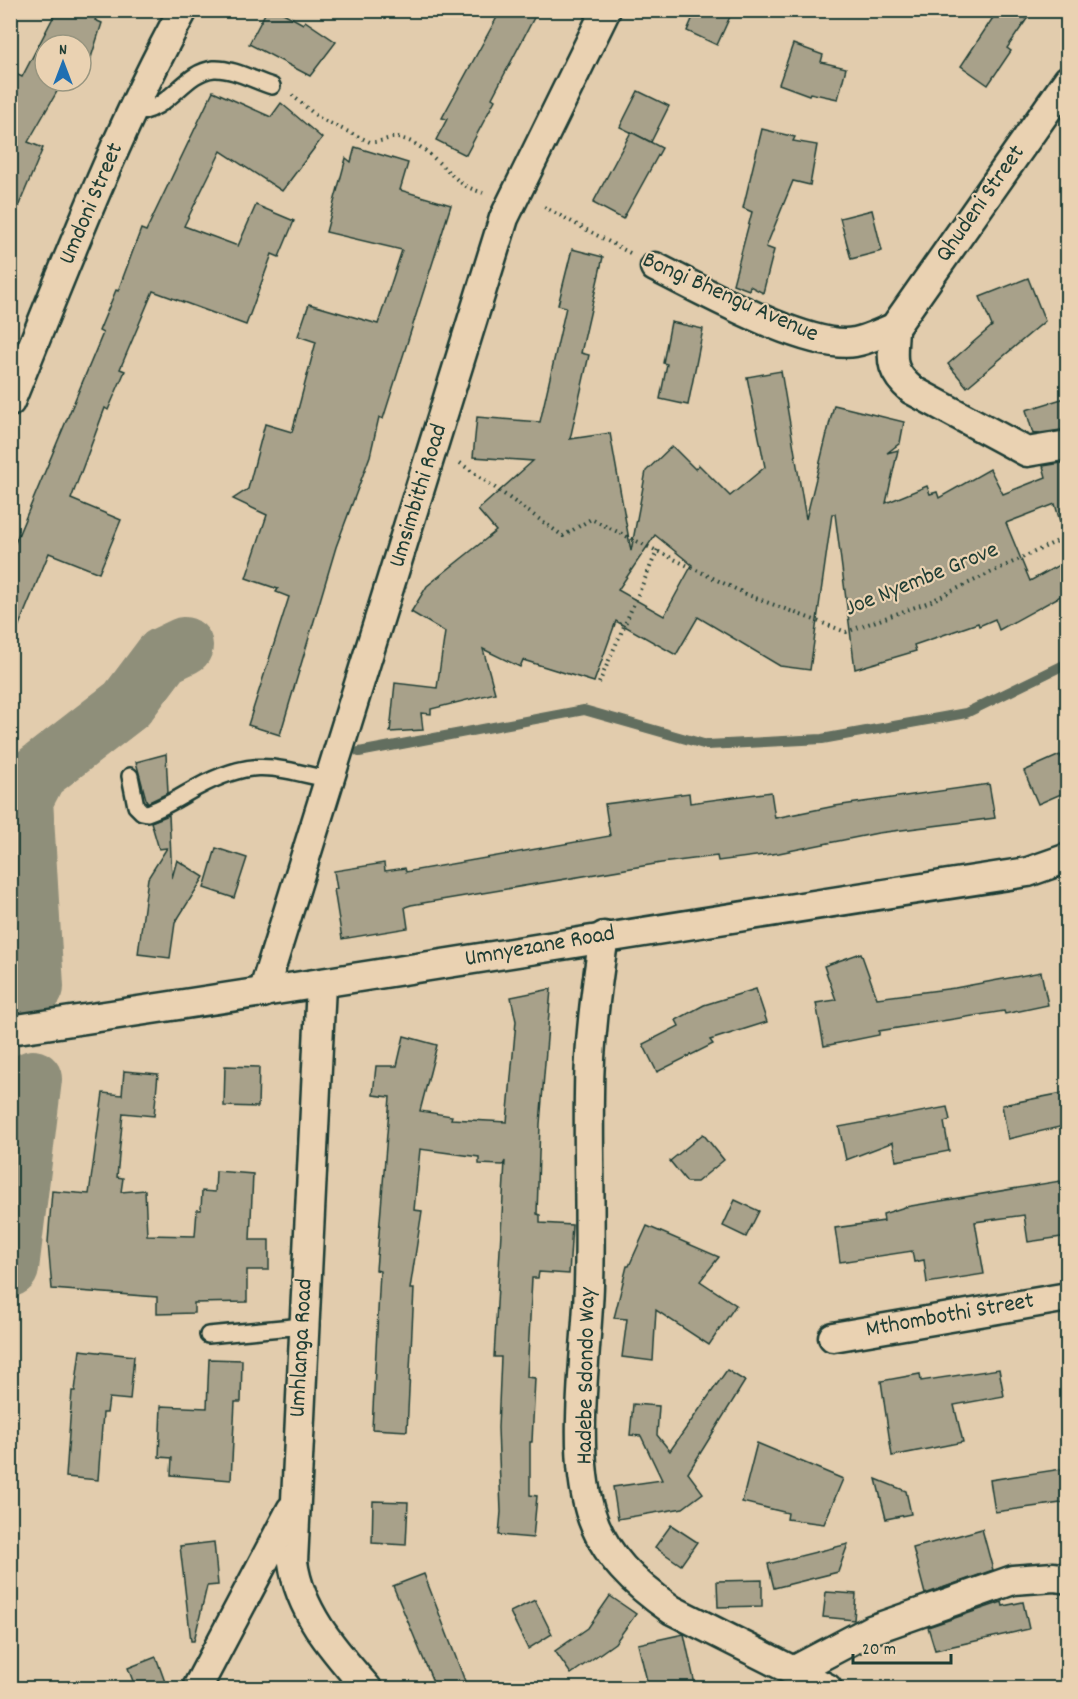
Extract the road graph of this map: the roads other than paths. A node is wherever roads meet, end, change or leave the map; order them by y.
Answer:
1 (183, 10) edge
2 (606, 10) edge
3 (1068, 80) edge
4 (272, 86) road end
5 (131, 113) junction
6 (655, 267) road end
7 (894, 327) junction
8 (10, 402) edge
9 (1068, 445) edge
10 (130, 776) dead end
11 (330, 780) junction
12 (1068, 858) edge
13 (604, 936) junction
14 (321, 984) junction
15 (263, 993) junction
16 (10, 1030) edge
17 (1068, 1297) edge
18 (303, 1326) junction
19 (208, 1335) dead end
20 (833, 1336) dead end
21 (294, 1503) junction
22 (1068, 1579) edge
23 (795, 1670) junction
24 (197, 1689) edge
25 (367, 1689) edge
26 (826, 1689) edge

1 - 5 street, Umdoni Street
2 - 11 street, Umsimbithi Road
3 - 7 street, Qhudeni Street
4 - 5 lane
5 - 8 street, Umdoni Street
6 - 7 street, Bongi Bhengu Avenue
7 - 9 street
10 - 11 lane
11 - 15 street, Umsimbithi Road
12 - 13 street, Umnyezane Road
13 - 14 street, Umnyezane Road
13 - 23 street, Hadebe Sdondo Way
14 - 15 street, Umnyezane Road
14 - 18 street, Umhlanga Road
15 - 16 street, Umnyezane Road
17 - 20 street, Mthombothi Street
18 - 19 lane
18 - 21 street, Umhlanga Road
21 - 24 street
21 - 25 street, Umhlanga Road
22 - 23 street
23 - 26 street, Hadebe Sdondo Way

